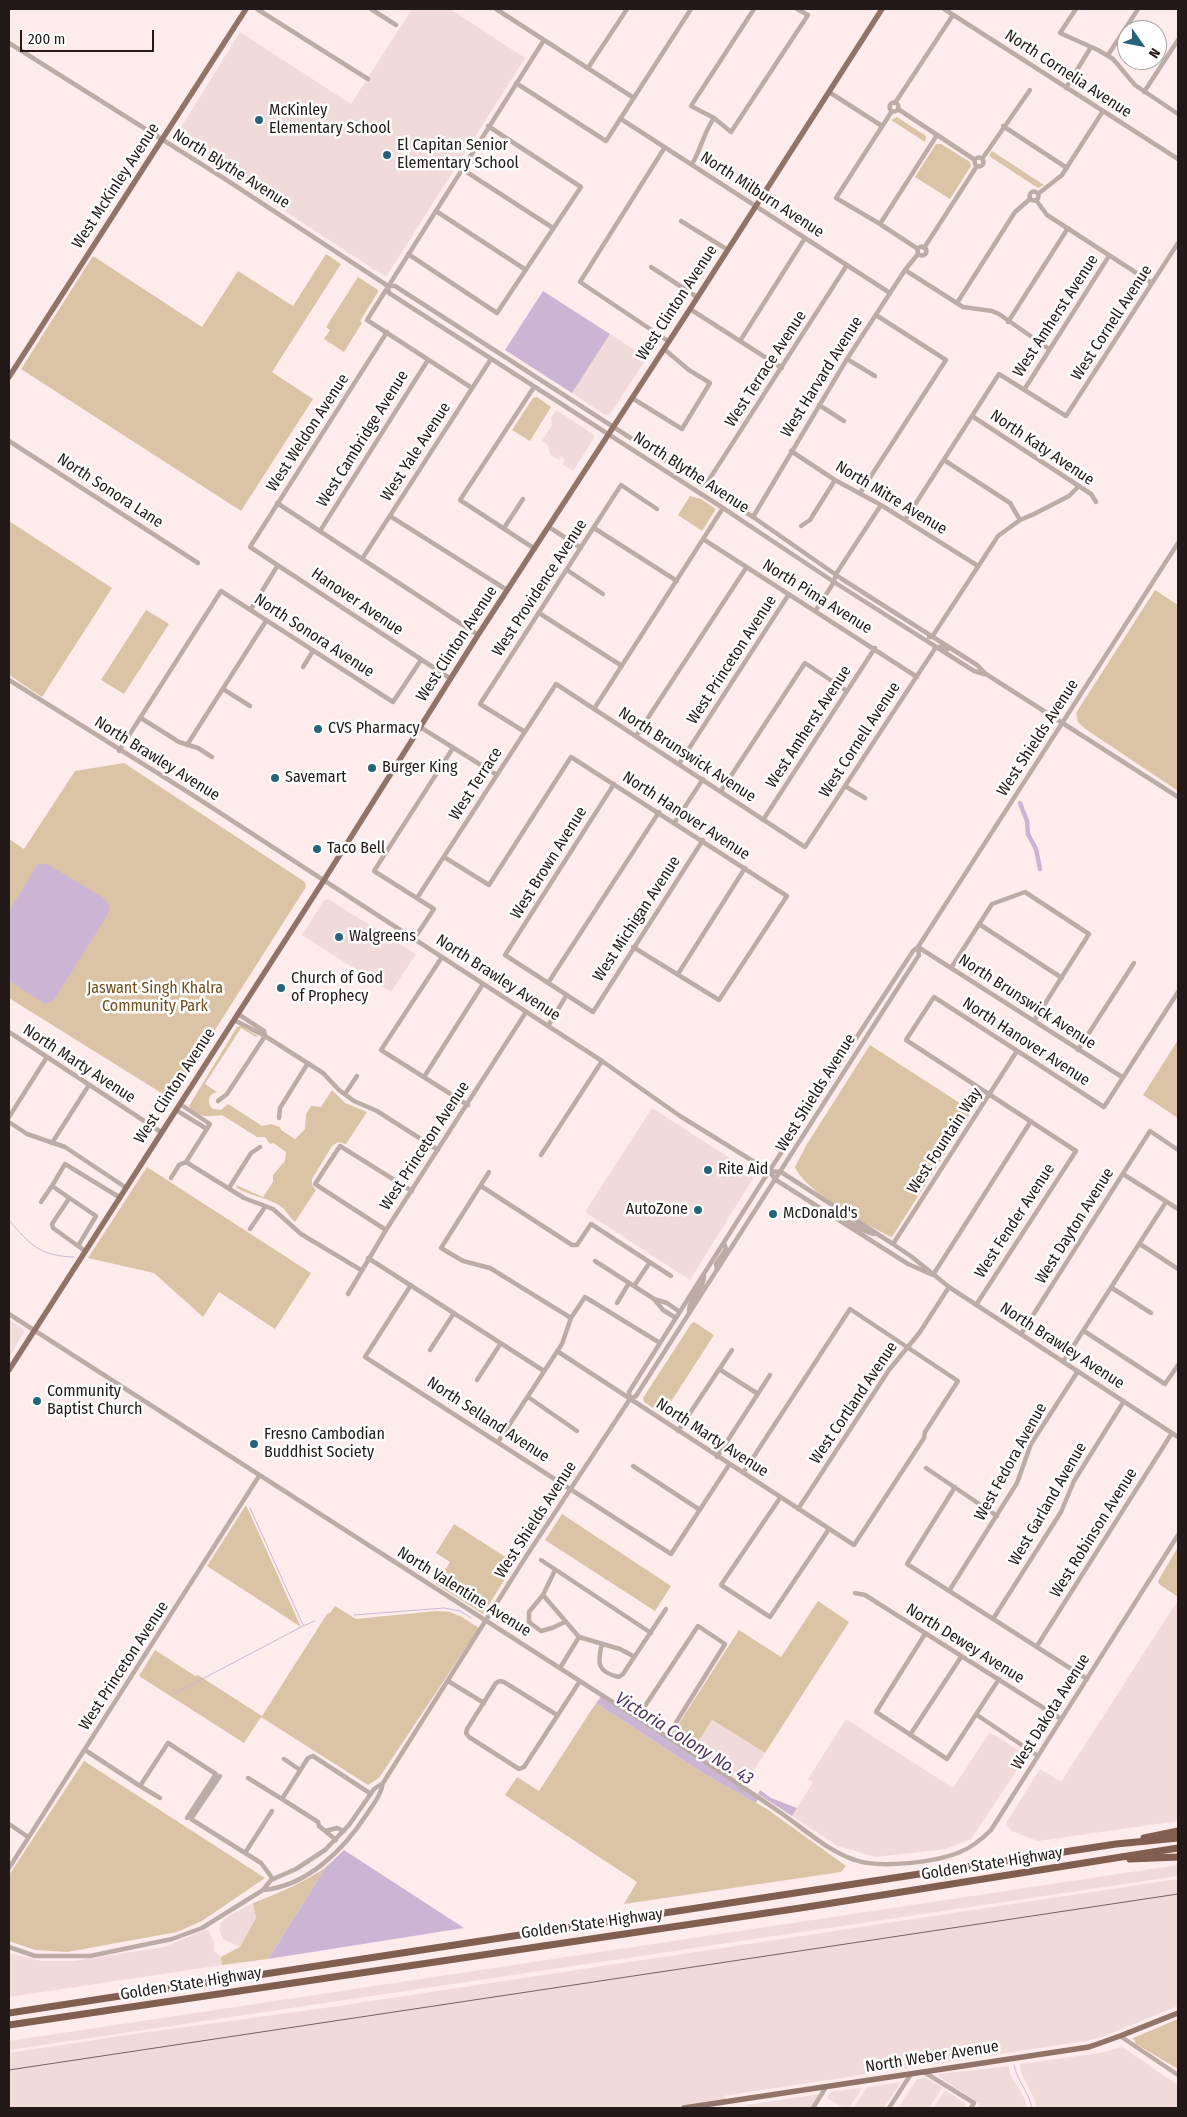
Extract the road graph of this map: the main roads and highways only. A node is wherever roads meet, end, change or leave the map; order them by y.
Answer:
1 (246, 9) edge
2 (882, 9) edge
3 (9, 377) edge
4 (9, 1370) edge
5 (1178, 1831) edge
6 (1178, 1838) edge
7 (1116, 1844) junction
8 (1178, 1848) edge
9 (1178, 1857) edge
10 (1107, 1859) junction
11 (1178, 2012) edge
12 (9, 2013) edge
13 (9, 2025) edge
14 (684, 2108) edge

1 - 3 main road, West McKinley Avenue
2 - 4 main road, West Clinton Avenue
5 - 7 highway
6 - 7 highway, Golden State Highway
7 - 12 highway, Golden State Highway
8 - 10 highway, Golden State Highway
9 - 10 highway
10 - 13 highway, Golden State Highway
11 - 14 main road, North Weber Avenue

